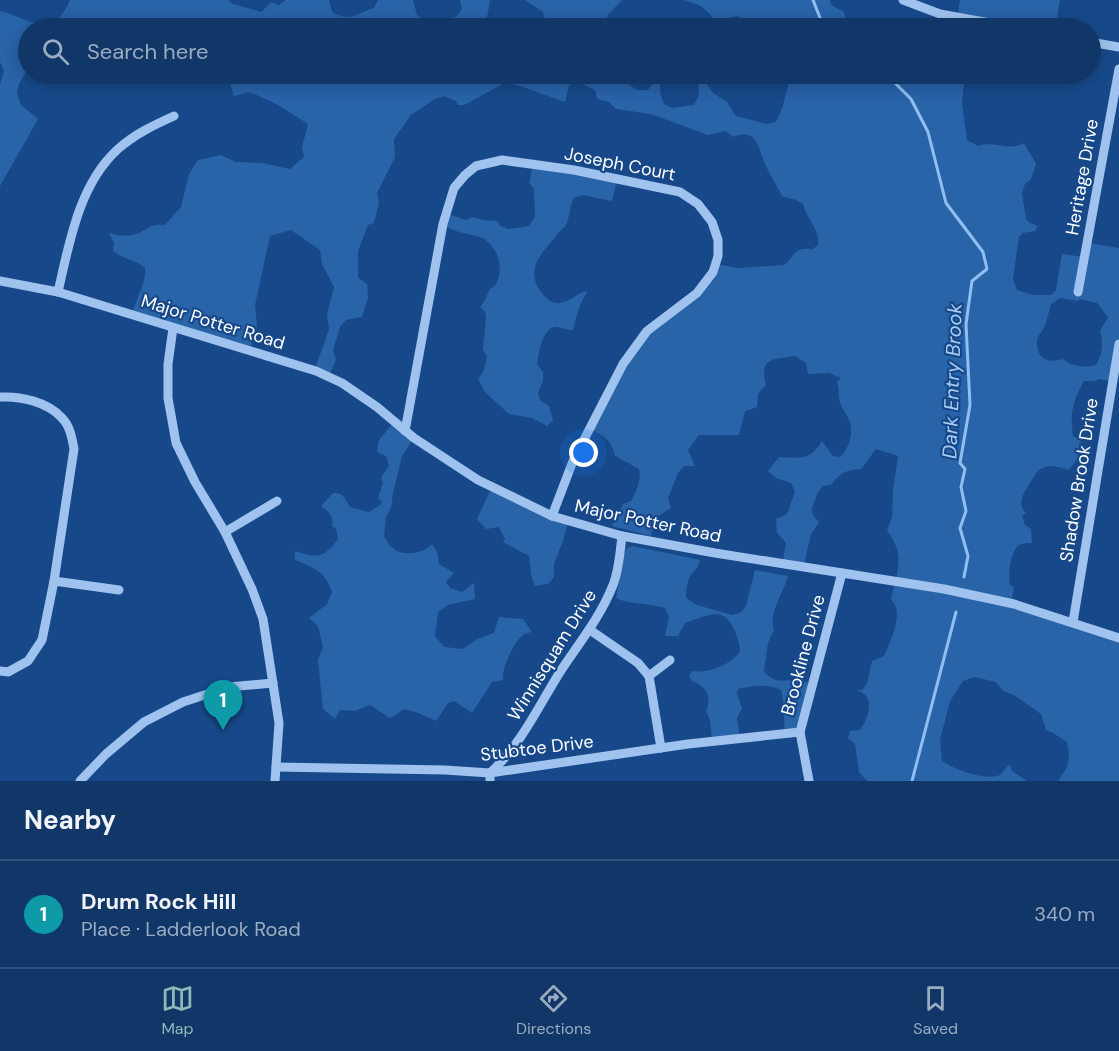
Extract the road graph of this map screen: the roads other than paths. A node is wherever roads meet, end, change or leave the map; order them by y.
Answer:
1 (903, 0) edge
2 (962, 18) edge
3 (1101, 44) edge
4 (1119, 47) edge
5 (1119, 69) edge
6 (174, 116) dead end
7 (0, 281) edge
8 (58, 292) junction
9 (1078, 292) dead end
10 (173, 328) junction
11 (1119, 344) edge
12 (0, 397) edge
13 (405, 430) junction
14 (277, 501) dead end
15 (552, 516) junction
16 (225, 532) junction
17 (622, 536) junction
18 (842, 573) junction
19 (54, 581) junction
20 (119, 590) dead end
21 (1073, 622) junction
22 (590, 630) junction
23 (1119, 638) edge
24 (670, 660) dead end
25 (0, 672) edge
26 (649, 676) junction
27 (273, 683) junction
28 (800, 732) junction
29 (661, 748) junction
30 (276, 767) junction
31 (490, 777) edge
32 (80, 781) edge
33 (275, 781) edge
34 (809, 781) edge

1 - 2 street
3 - 4 street
5 - 9 street, Heritage Drive
6 - 8 street
7 - 8 street, Major Potter Road
8 - 10 street, Major Potter Road
10 - 13 street, Major Potter Road
10 - 16 street
11 - 21 street, Shadow Brook Drive
12 - 19 street
13 - 15 street, Major Potter Road
13 - 15 street, Joseph Court
14 - 16 street
15 - 17 street, Major Potter Road
16 - 27 street
17 - 18 street, Major Potter Road
17 - 22 street, Winnisquam Drive
18 - 21 street, Major Potter Road
18 - 28 street, Brookline Drive
19 - 20 street
19 - 25 street
21 - 23 street, Major Potter Road
22 - 26 street
22 - 31 street, Winnisquam Drive
24 - 26 street
26 - 29 street
27 - 30 street
27 - 32 street
28 - 29 street, Stubtoe Drive
28 - 34 street, Brookline Drive
29 - 31 street, Stubtoe Drive
30 - 31 street, Stubtoe Drive
30 - 33 street

